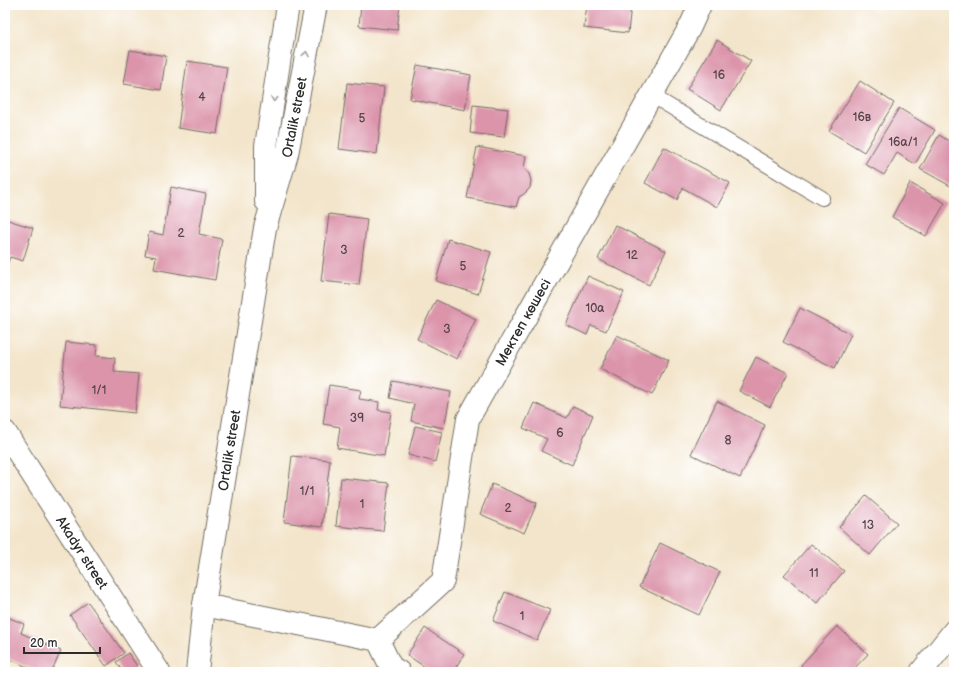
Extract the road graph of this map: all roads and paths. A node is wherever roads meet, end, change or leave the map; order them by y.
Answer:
1 (288, 5) edge
2 (316, 5) edge
3 (700, 5) edge
4 (651, 95) junction
5 (822, 198) dead end
6 (265, 228) junction
7 (5, 432) edge
8 (204, 605) junction
9 (954, 631) edge
10 (378, 640) junction
11 (159, 672) edge
12 (197, 672) edge
13 (399, 672) edge
14 (921, 672) edge

1 -> 6 street, Ortalik street
6 -> 2 street, Ortalik street
3 - 4 street, Мектеп көшесі
4 - 5 lane
4 - 10 street, Мектеп көшесі
6 - 8 street, Ortalik street
7 - 11 street, Akadyr street
8 - 10 street
8 - 12 street, Ortalik street
9 - 14 street
10 - 13 street

